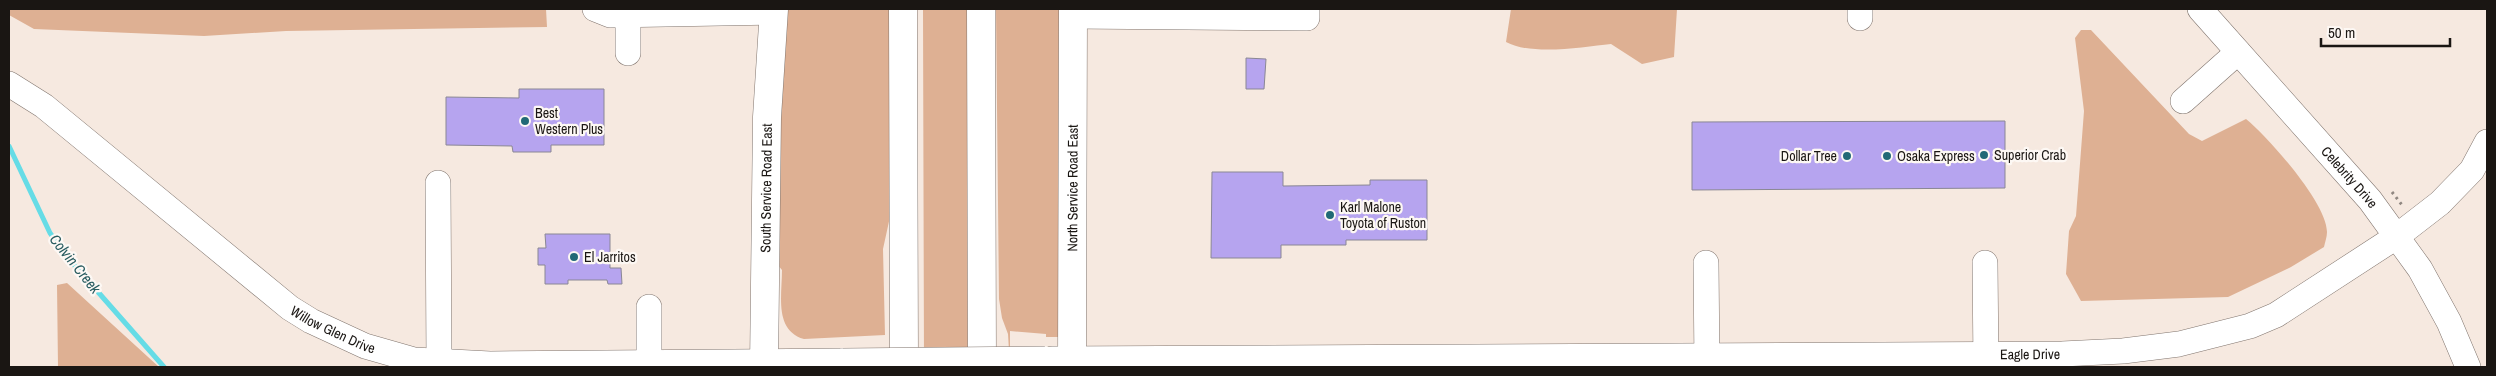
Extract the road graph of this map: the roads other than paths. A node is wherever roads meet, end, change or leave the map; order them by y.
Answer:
1 (595, 9) edge
2 (903, 9) edge
3 (981, 9) edge
4 (1307, 9) edge
5 (2200, 9) edge
6 (774, 10) edge
7 (1072, 13) edge
8 (1136, 13) edge
9 (1184, 13) edge
10 (628, 14) junction
11 (628, 52) dead end
12 (2238, 52) junction
13 (9, 84) edge
14 (2183, 101) dead end
15 (2487, 142) edge
16 (438, 183) dead end
17 (2396, 237) junction
18 (1985, 263) dead end
19 (1706, 264) dead end
20 (649, 307) dead end
21 (2016, 361) edge
22 (439, 362) junction
23 (1377, 362) edge
24 (1707, 362) edge
25 (1072, 363) edge
26 (649, 364) junction
27 (764, 364) edge
28 (904, 367) edge
29 (982, 367) edge
30 (2468, 367) edge

1 - 10 street
2 - 28 main road
3 - 29 main road
4 - 9 street
5 - 12 street, Celebrity Drive
6 - 10 street
6 - 27 main road, South Service Road East
7 - 8 street
7 - 25 main road, North Service Road East
8 - 9 street
10 - 11 street
12 - 14 street
12 - 17 street, Celebrity Drive
13 - 22 street, Willow Glen Drive
15 - 17 street, Eagle Drive
16 - 22 street
17 - 21 street, Eagle Drive
17 - 30 street, Celebrity Drive
18 - 21 street
19 - 24 street
20 - 26 street
21 - 24 street, Eagle Drive
22 - 26 street, Willow Glen Drive
23 - 24 street, Eagle Drive
23 - 25 street, Eagle Drive
25 - 27 street, Eagle Drive, bridge
26 - 27 street, Willow Glen Drive

